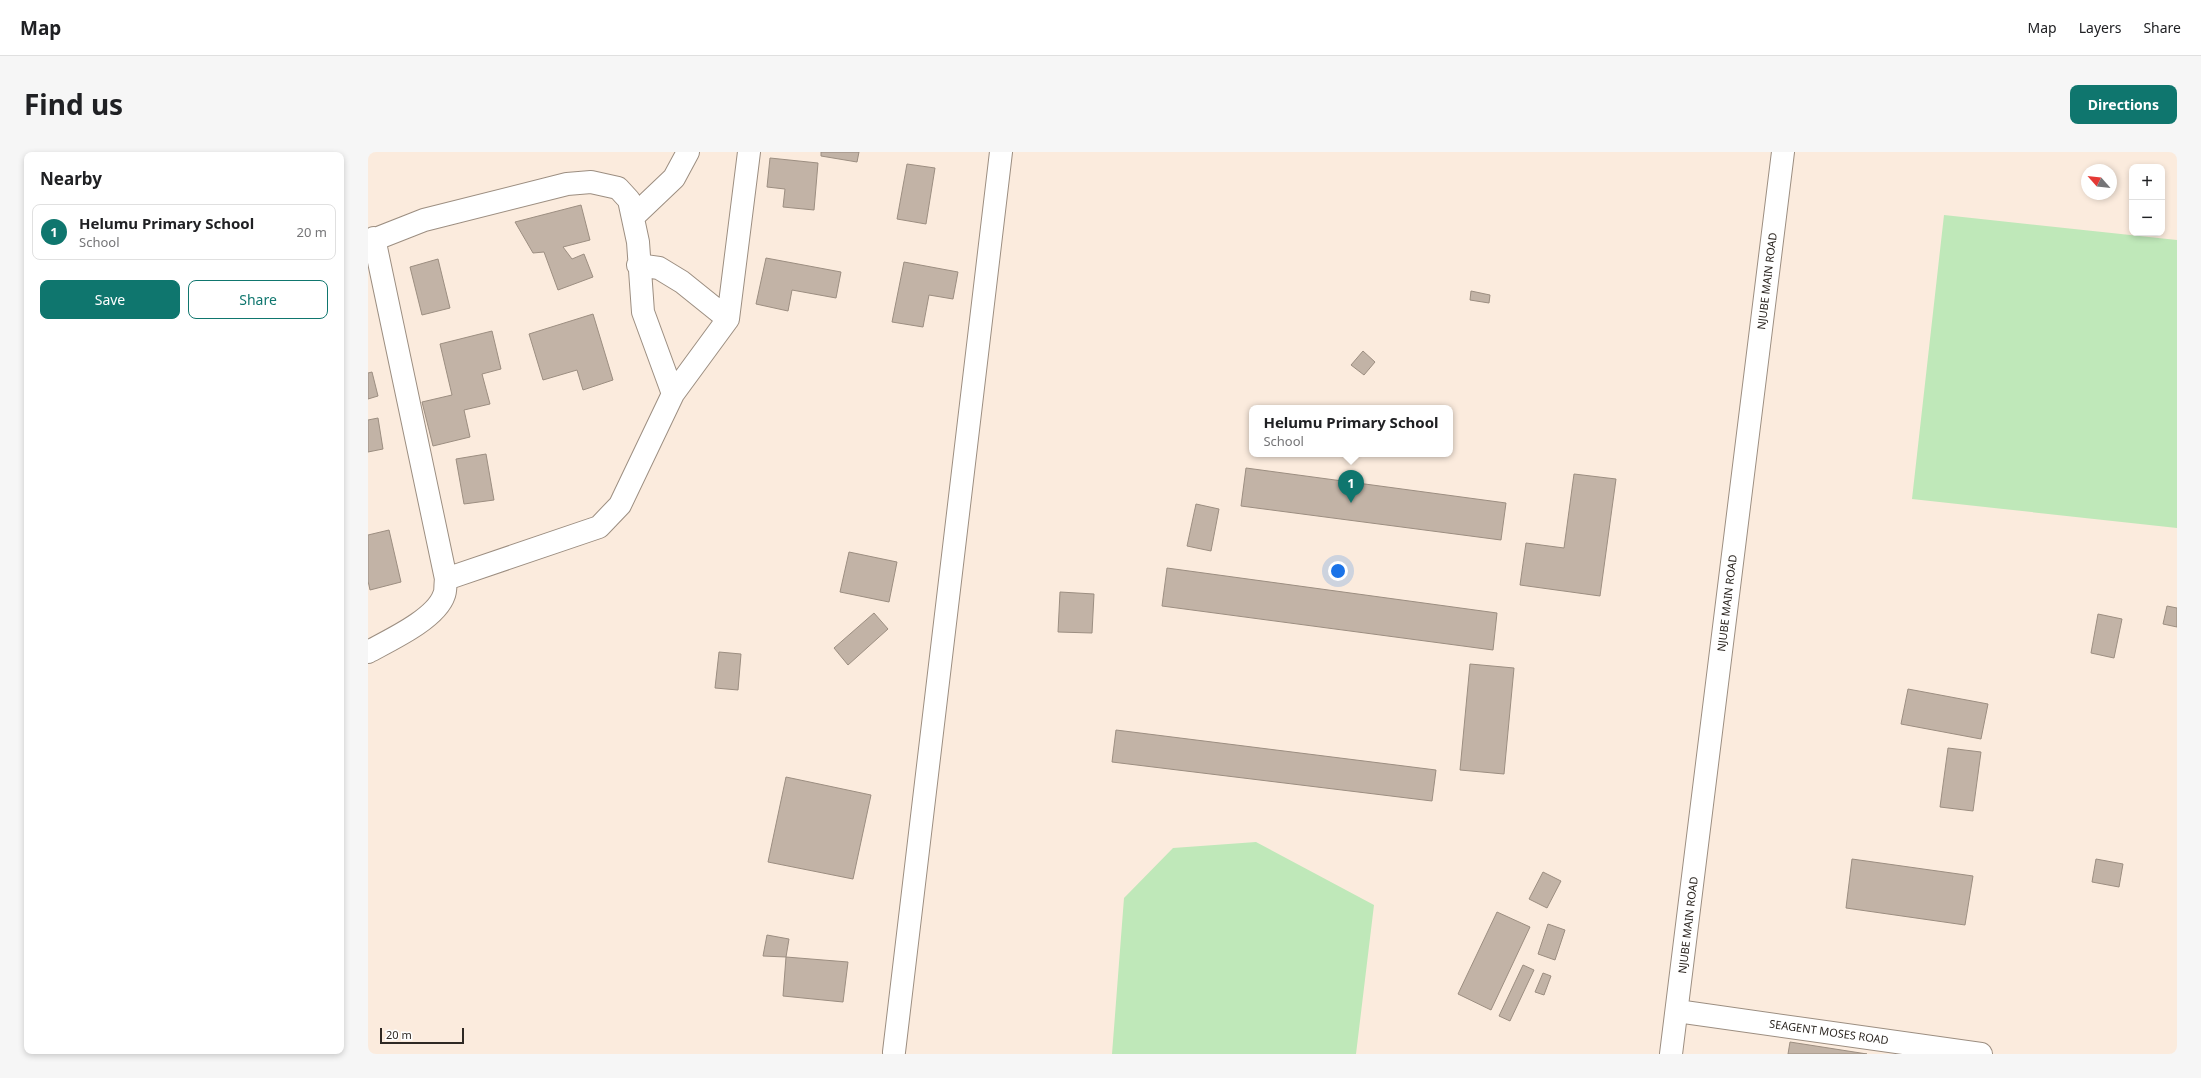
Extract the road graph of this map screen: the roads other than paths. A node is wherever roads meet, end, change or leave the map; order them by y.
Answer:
1 (688, 152) edge
2 (749, 152) edge
3 (1002, 152) edge
4 (1783, 152) edge
5 (633, 217) junction
6 (371, 240) edge
7 (638, 265) junction
8 (728, 320) junction
9 (673, 394) junction
10 (446, 579) junction
11 (368, 652) edge
12 (1677, 1011) junction
13 (1913, 1049) edge
14 (894, 1052) dead end
15 (1671, 1054) edge
16 (1982, 1054) edge

1 - 5 street
2 - 8 street
3 - 14 street
4 - 12 street, NJUBE MAIN ROAD
5 - 6 street
5 - 7 street
6 - 10 street
7 - 8 street
7 - 9 street
8 - 9 street
9 - 10 street
10 - 11 street
12 - 13 street, SEAGENT MOSES ROAD
12 - 15 street, NJUBE MAIN ROAD
13 - 16 street, SEAGENT MOSES ROAD

